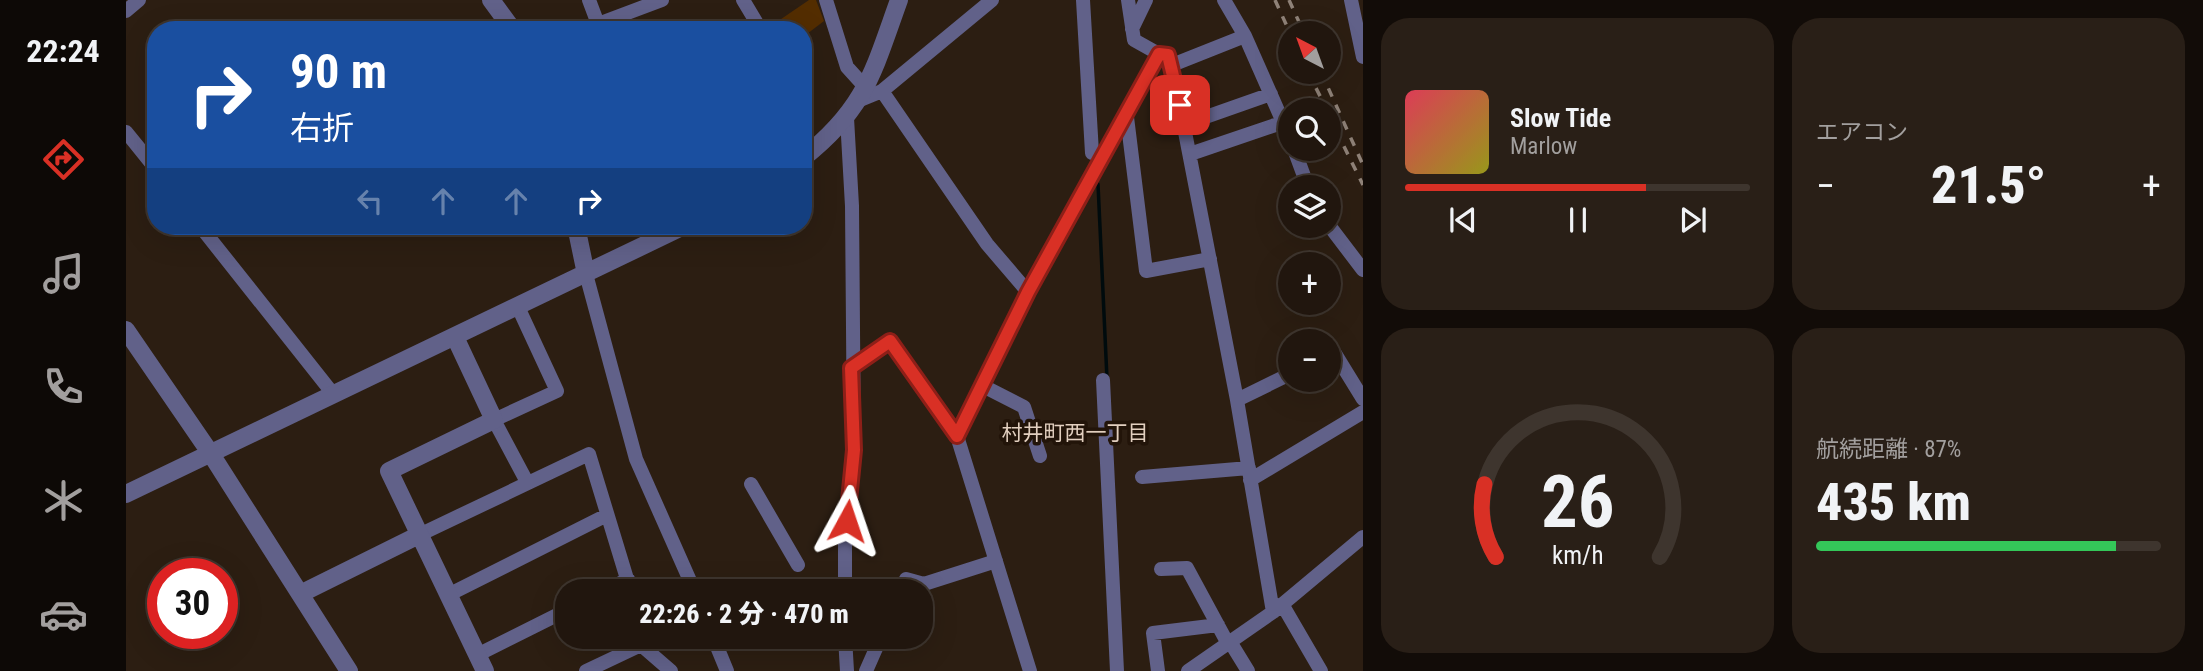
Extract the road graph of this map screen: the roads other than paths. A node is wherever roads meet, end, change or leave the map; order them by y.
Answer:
1 (139, 0) edge
2 (491, 0) edge
3 (589, 0) edge
4 (662, 0) edge
5 (743, 0) edge
6 (826, 0) edge
7 (899, 0) edge
8 (992, 0) edge
9 (1083, 0) edge
10 (1128, 0) edge
11 (1146, 0) edge
12 (1224, 0) edge
13 (1351, 0) edge
14 (126, 10) edge
15 (506, 21) edge
16 (597, 21) edge
17 (606, 21) edge
18 (756, 21) edge
19 (1131, 31) junction
20 (1245, 36) junction
21 (1159, 54) junction
22 (1363, 57) edge
23 (1172, 65) junction
24 (870, 93) junction
25 (1271, 94) junction
26 (1278, 109) edge
27 (1127, 117) junction
28 (847, 118) junction
29 (1278, 124) edge
30 (1183, 125) junction
31 (126, 132) edge
32 (812, 150) edge
33 (1092, 153) dead end
34 (1190, 154) junction
35 (147, 158) edge
36 (207, 235) edge
37 (578, 235) edge
38 (666, 235) edge
39 (1339, 238) edge
40 (1210, 259) junction
41 (1363, 270) edge
42 (586, 274) junction
43 (1028, 292) junction
44 (518, 307) junction
45 (126, 330) edge
46 (454, 337) junction
47 (1341, 363) edge
48 (851, 368) junction
49 (1102, 380) dead end
50 (1278, 380) edge
51 (983, 386) junction
52 (334, 395) junction
53 (1363, 399) edge
54 (1237, 400) junction
55 (1363, 412) edge
56 (494, 420) junction
57 (957, 436) junction
58 (211, 454) junction
59 (1040, 456) dead end
60 (1249, 474) junction
61 (1142, 477) dead end
62 (527, 482) junction
63 (751, 484) dead end
64 (126, 494) edge
65 (606, 516) junction
66 (419, 536) junction
67 (1363, 537) edge
68 (996, 561) junction
69 (798, 565) dead end
70 (1161, 569) dead end
71 (627, 579) edge
72 (689, 579) edge
73 (845, 579) edge
74 (933, 581) edge
75 (300, 594) junction
76 (448, 595) junction
77 (1278, 608) junction
78 (555, 617) edge
79 (1218, 625) junction
80 (1228, 641) junction
81 (626, 649) edge
82 (648, 649) edge
83 (718, 649) edge
84 (846, 649) edge
85 (876, 649) edge
86 (481, 663) edge
87 (349, 671) edge
88 (586, 671) edge
89 (671, 671) edge
90 (727, 671) edge
91 (847, 671) edge
92 (866, 671) edge
93 (1031, 671) edge
94 (1117, 671) edge
95 (1158, 671) edge
96 (1188, 671) edge
97 (1248, 671) edge
98 (1321, 671) edge

1 - 14 street
2 - 15 street
3 - 16 street
4 - 17 street
5 - 18 street
6 - 24 street
7 - 24 street
8 - 24 street
9 - 33 street
10 - 19 street
11 - 19 street
12 - 20 street
13 - 22 street
19 - 21 street
20 - 23 street
20 - 25 street
21 - 23 street
21 - 27 street
23 - 30 street
24 - 28 street
24 - 43 street
25 - 26 street
25 - 30 street
27 - 40 street
27 - 43 street
28 - 32 street
28 - 48 street
29 - 34 street
30 - 34 street
31 - 35 street
34 - 40 street
36 - 52 street
37 - 42 street
38 - 42 street
39 - 41 street
40 - 54 street
42 - 44 street
42 - 72 street
43 - 51 street
44 - 46 street
44 - 56 street
45 - 58 street
46 - 52 street
46 - 56 street
47 - 53 street
48 - 57 street
48 - 73 street
49 - 94 street
50 - 54 street
51 - 57 street
51 - 59 street
52 - 58 street
54 - 60 street
55 - 60 street
56 - 62 street
56 - 66 street
57 - 68 street
58 - 64 street
58 - 75 street
60 - 61 street
60 - 77 street
62 - 65 street
62 - 66 street
63 - 69 street
65 - 71 street
65 - 76 street
66 - 75 street
66 - 76 street
67 - 77 street
68 - 74 street
68 - 93 street
70 - 79 street
75 - 87 street
76 - 86 street
77 - 80 street
77 - 98 street
78 - 86 street
79 - 80 street
79 - 95 street
80 - 96 street
80 - 97 street
81 - 88 street
82 - 89 street
83 - 90 street
84 - 91 street
85 - 92 street

